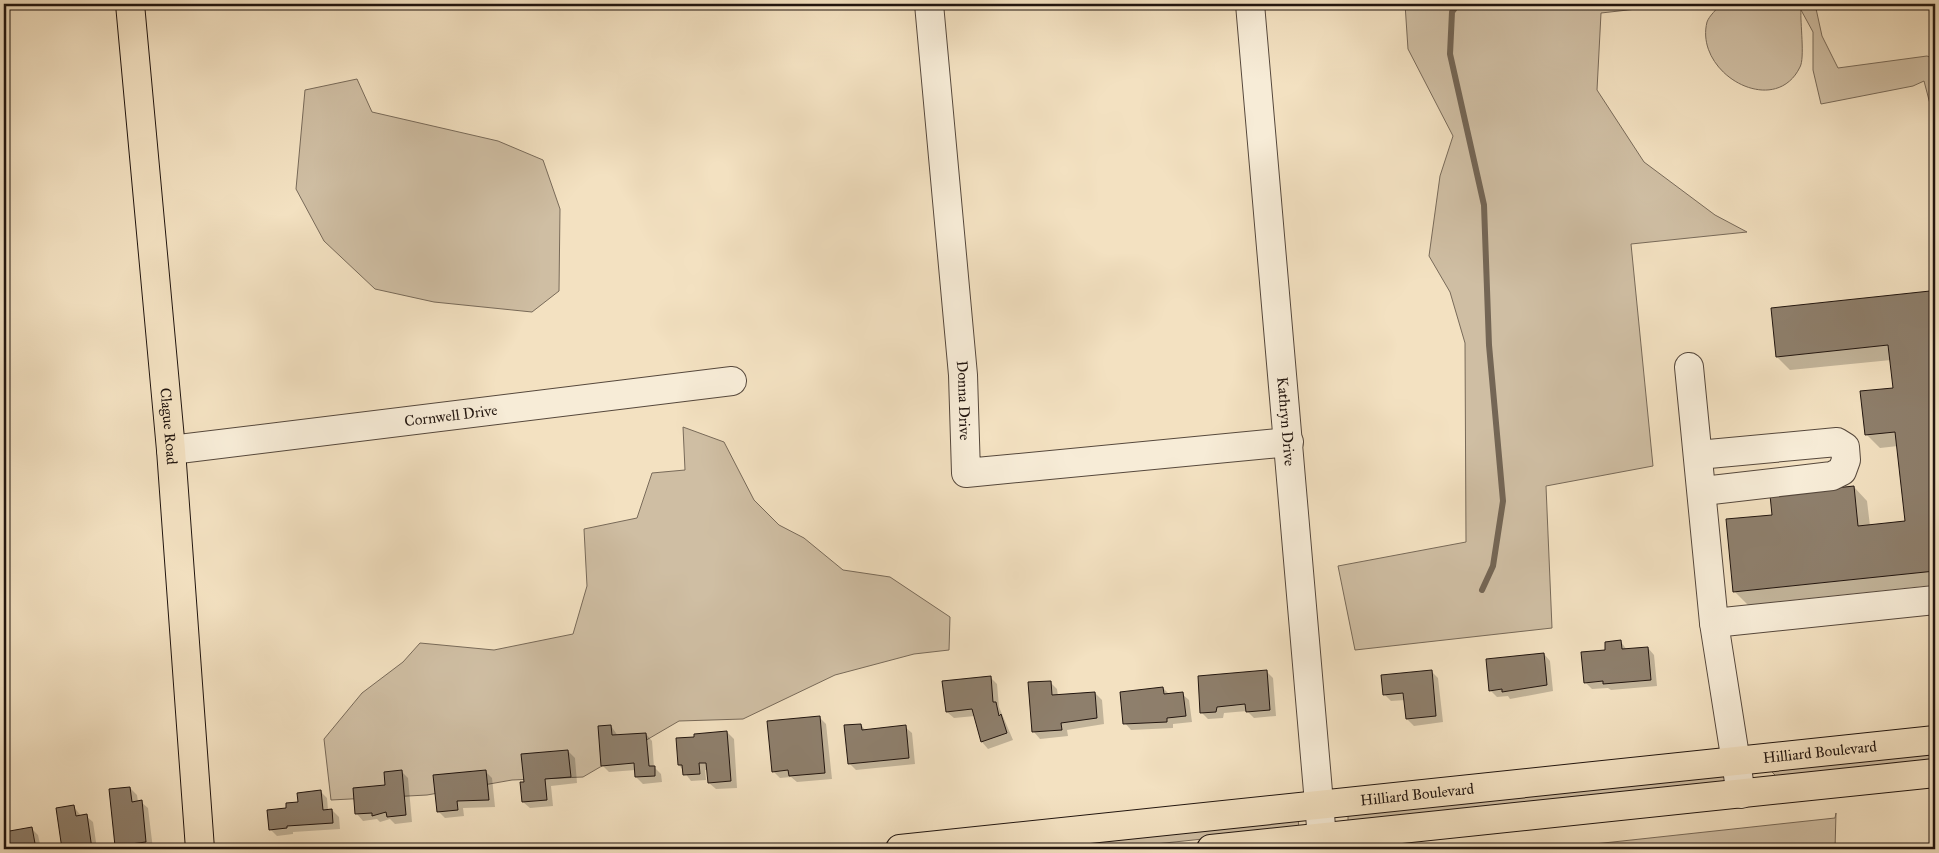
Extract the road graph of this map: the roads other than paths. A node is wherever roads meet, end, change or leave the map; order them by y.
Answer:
1 (130, 4) edge
2 (929, 4) edge
3 (1250, 4) edge
4 (1690, 367) dead end
5 (732, 381) dead end
6 (1289, 442) junction
7 (172, 450) junction
8 (1698, 455) junction
9 (1703, 491) junction
10 (1935, 600) edge
11 (1714, 623) junction
12 (1935, 740) edge
13 (1736, 762) junction
14 (1935, 773) edge
15 (1741, 794) junction
16 (1319, 805) junction
17 (1321, 843) edge
18 (200, 849) edge
19 (900, 849) edge
20 (1211, 849) edge

1 - 7 main road, Clague Road
2 - 6 street, Donna Drive
3 - 6 street, Kathryn Drive
4 - 8 street
5 - 7 street, Cornwell Drive
6 - 16 street, Kathryn Drive
7 - 18 main road, Clague Road
8 - 9 street
8 - 9 street
9 - 11 street
10 - 11 street
11 - 13 street
12 - 13 main road, Hilliard Boulevard
13 - 15 street
13 - 16 main road, Hilliard Boulevard
14 - 15 main road, Hilliard Boulevard
15 - 17 main road, Hilliard Boulevard
16 - 17 street, Kathryn Drive
16 - 19 main road, Hilliard Boulevard
17 - 20 main road, Hilliard Boulevard

